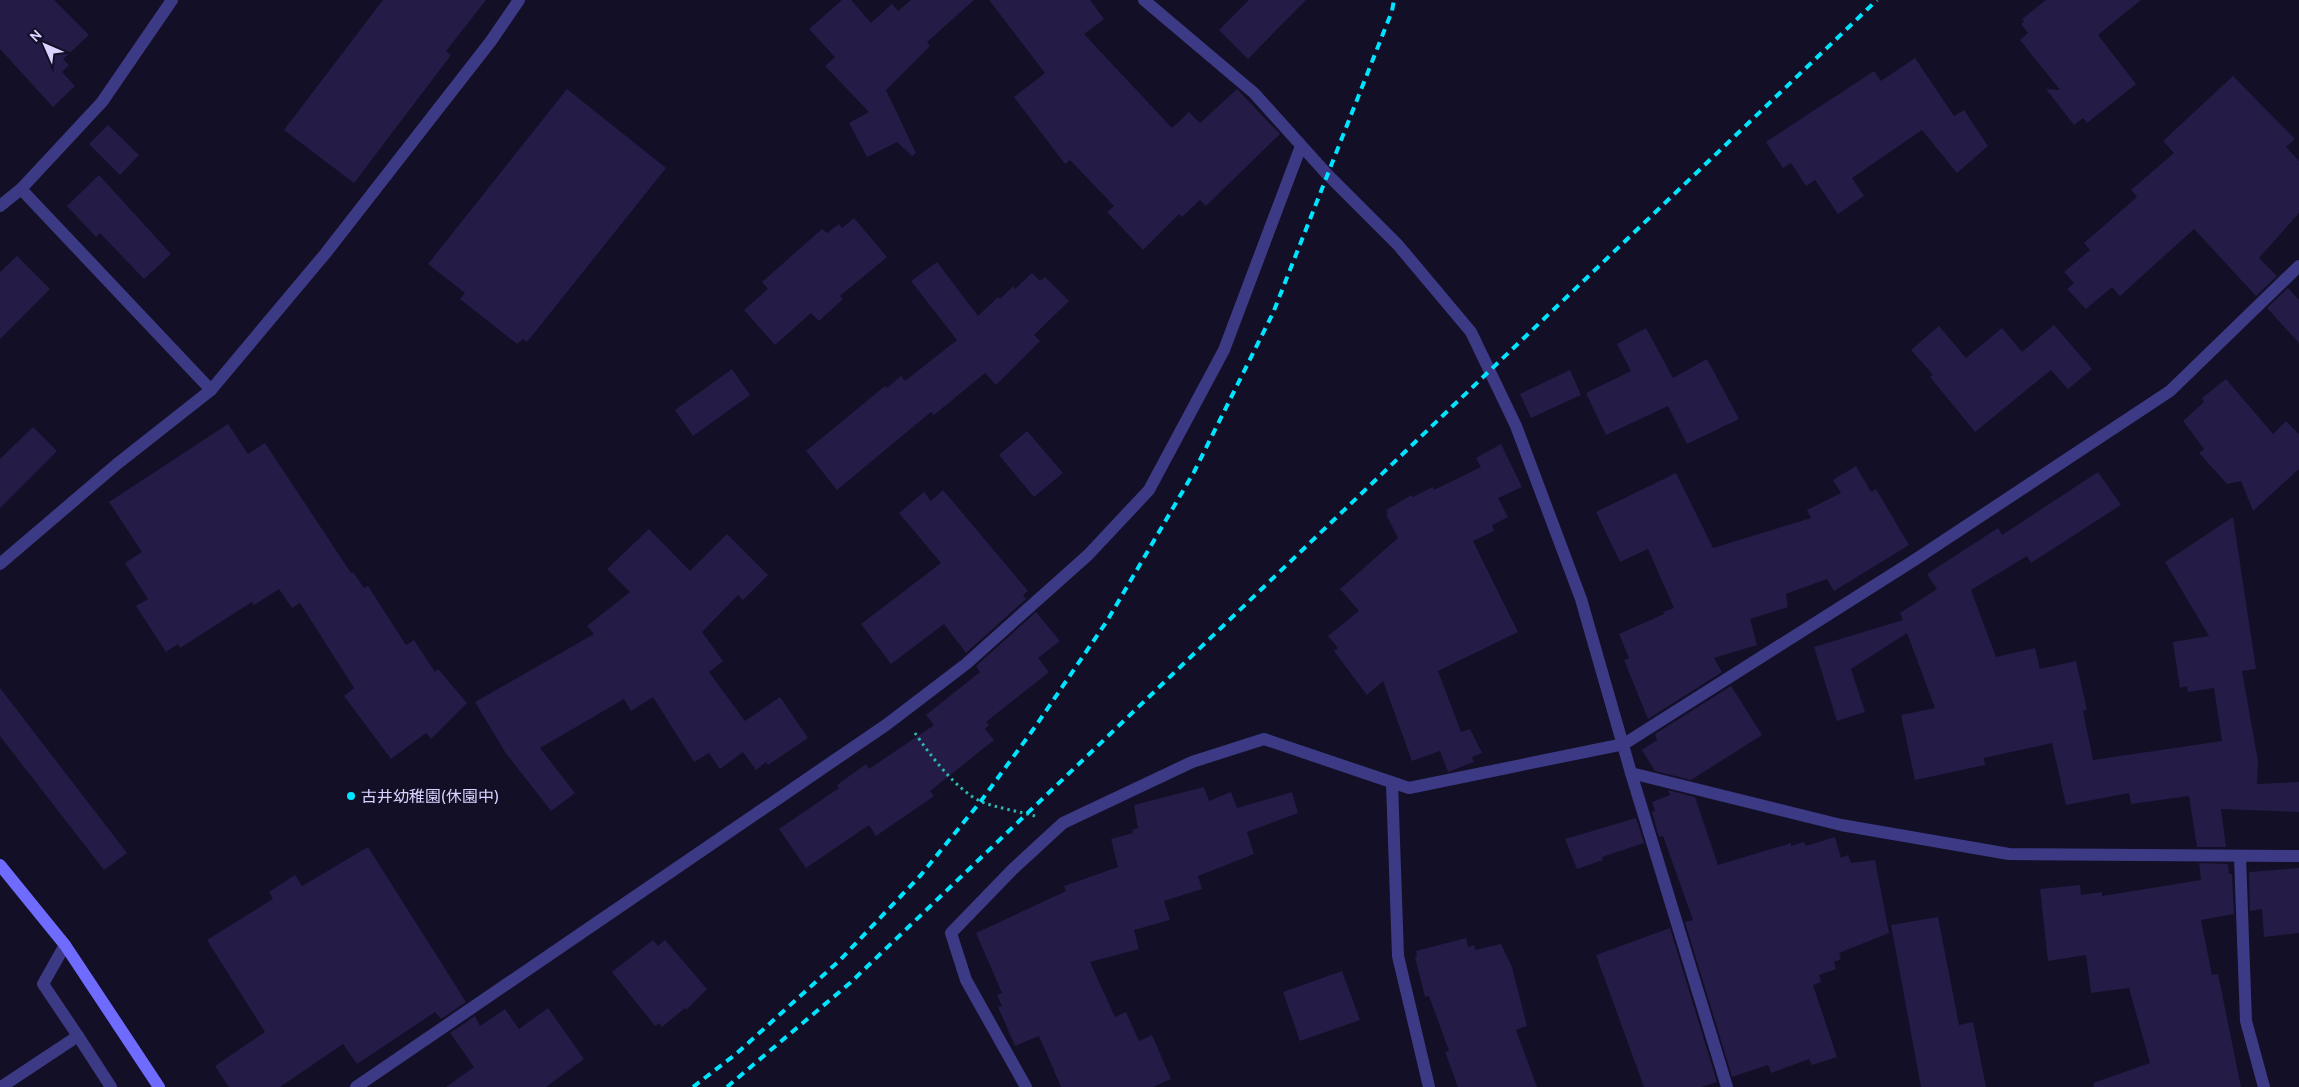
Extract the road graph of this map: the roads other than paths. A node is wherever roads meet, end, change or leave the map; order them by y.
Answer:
1 (172, 0) edge
2 (519, 0) edge
3 (1144, 0) edge
4 (1301, 146) junction
5 (21, 189) junction
6 (0, 206) edge
7 (2299, 266) edge
8 (211, 390) junction
9 (0, 564) edge
10 (1624, 744) junction
11 (1631, 773) junction
12 (1392, 783) junction
13 (2299, 856) edge
14 (2240, 857) junction
15 (0, 865) edge
16 (65, 945) junction
17 (78, 1036) junction
18 (1, 1087) edge
19 (111, 1087) edge
20 (159, 1087) edge
21 (356, 1087) edge
22 (1026, 1087) edge
23 (1429, 1087) edge
24 (1727, 1087) edge
25 (2264, 1087) edge

1 - 5 street
2 - 8 street
3 - 4 street
4 - 10 street
4 - 21 street
5 - 6 street
5 - 8 street
7 - 10 street
8 - 9 street
10 - 11 street
10 - 12 street
11 - 14 street
11 - 24 street
12 - 22 street
12 - 23 street
13 - 14 street
14 - 25 street
15 - 16 street
16 - 17 street
16 - 20 street
17 - 18 street
17 - 19 street

